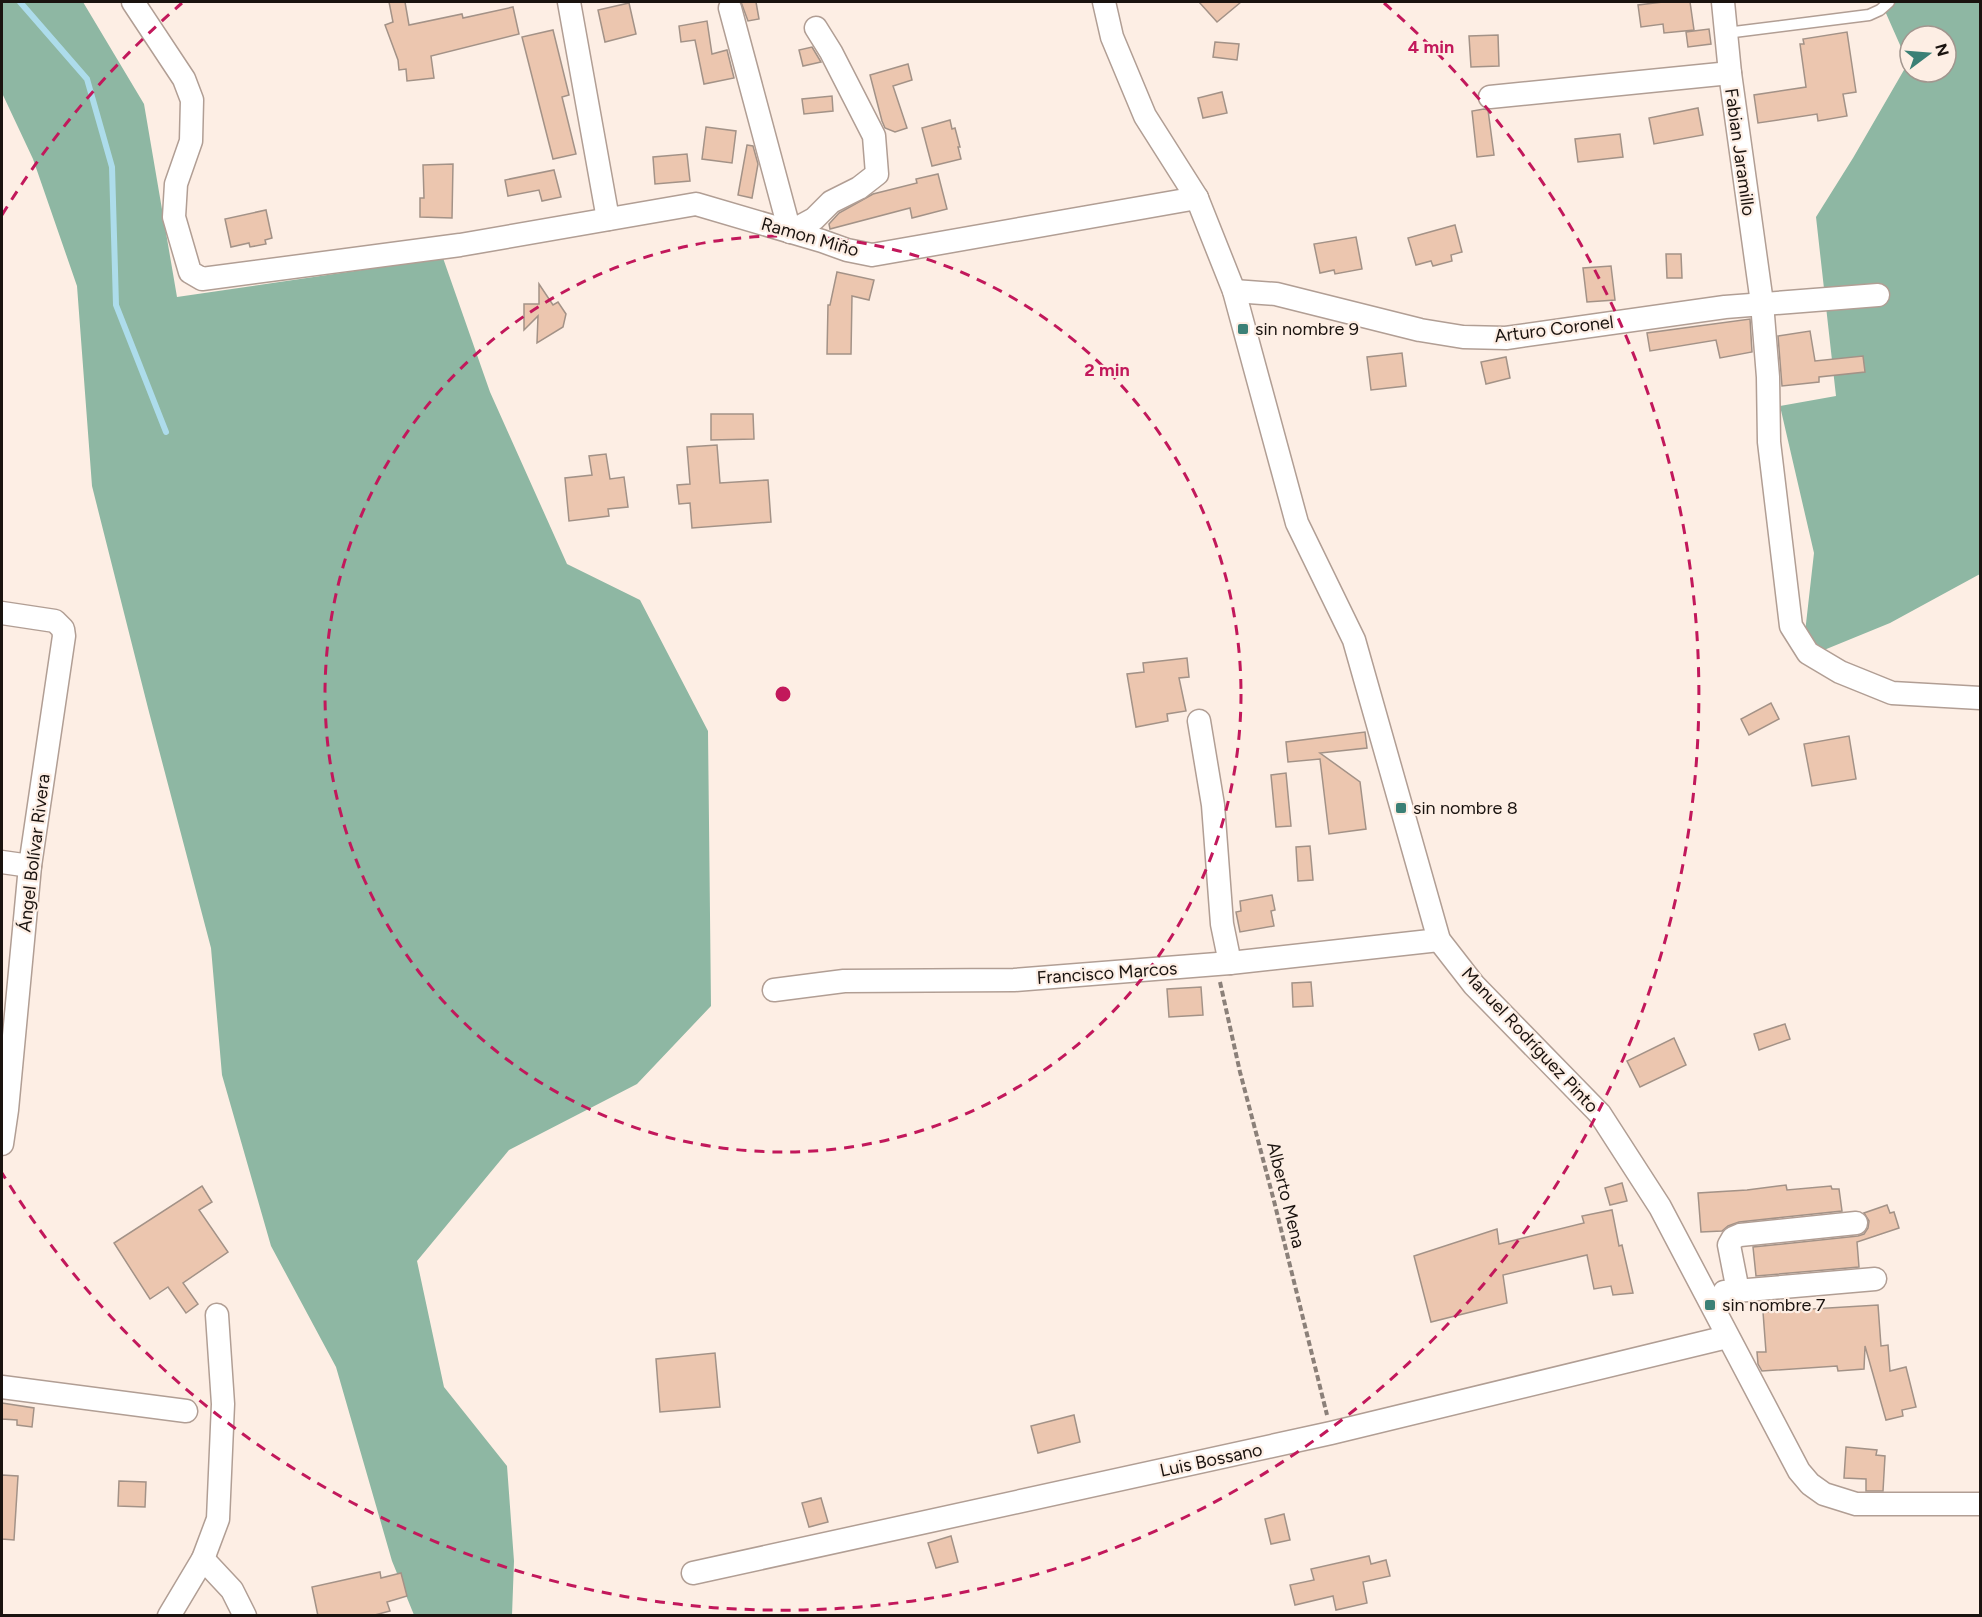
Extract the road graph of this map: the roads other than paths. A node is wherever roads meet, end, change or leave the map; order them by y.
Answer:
1 (133, 2) edge
2 (569, 2) edge
3 (1104, 2) edge
4 (1723, 2) edge
5 (1889, 2) edge
6 (730, 8) dead end
7 (816, 28) dead end
8 (1726, 33) junction
9 (1730, 73) junction
10 (1490, 97) dead end
11 (1197, 198) junction
12 (608, 219) junction
13 (790, 232) junction
14 (1234, 291) junction
15 (1878, 295) dead end
16 (1762, 303) junction
17 (2, 613) edge
18 (1980, 698) edge
19 (1199, 721) dead end
20 (2, 862) edge
21 (30, 866) junction
22 (1439, 940) junction
23 (1223, 963) junction
24 (774, 990) dead end
25 (4, 1110) edge
26 (2, 1144) edge
27 (1856, 1222) dead end
28 (1875, 1279) dead end
29 (1738, 1291) junction
30 (1705, 1295) junction
31 (217, 1315) dead end
32 (1727, 1337) junction
33 (2, 1387) edge
34 (186, 1411) dead end
35 (1980, 1504) edge
36 (203, 1559) junction
37 (693, 1573) dead end
38 (169, 1616) edge
39 (244, 1616) edge

1 - 12 street, Ramon Miño
2 - 12 street
3 - 11 street, Manuel Rodríguez Pinto
4 - 8 street, Fabian Jaramillo
5 - 8 lane
6 - 13 street
7 - 13 street
8 - 9 street, Fabian Jaramillo
9 - 10 street
9 - 16 street, Fabian Jaramillo
11 - 13 street, Ramon Miño
11 - 14 street, Manuel Rodríguez Pinto
12 - 13 street, Ramon Miño
14 - 16 street, Arturo Coronel
14 - 22 street, Manuel Rodríguez Pinto
15 - 16 street, Arturo Coronel
16 - 18 street, Fabian Jaramillo
17 - 21 street, Ángel Bolívar Rivera
19 - 23 street
20 - 21 street
21 - 25 street, Ángel Bolívar Rivera
22 - 23 street, Francisco Marcos
22 - 30 street, Manuel Rodríguez Pinto
23 - 24 street, Francisco Marcos
25 - 26 street, Ángel Bolívar Rivera
27 - 29 street
28 - 29 street
29 - 30 street
30 - 32 street, Manuel Rodríguez Pinto
31 - 36 street
32 - 35 street, Manuel Rodríguez Pinto
32 - 37 street, Luis Bossano
33 - 34 street
36 - 38 street
36 - 39 street

